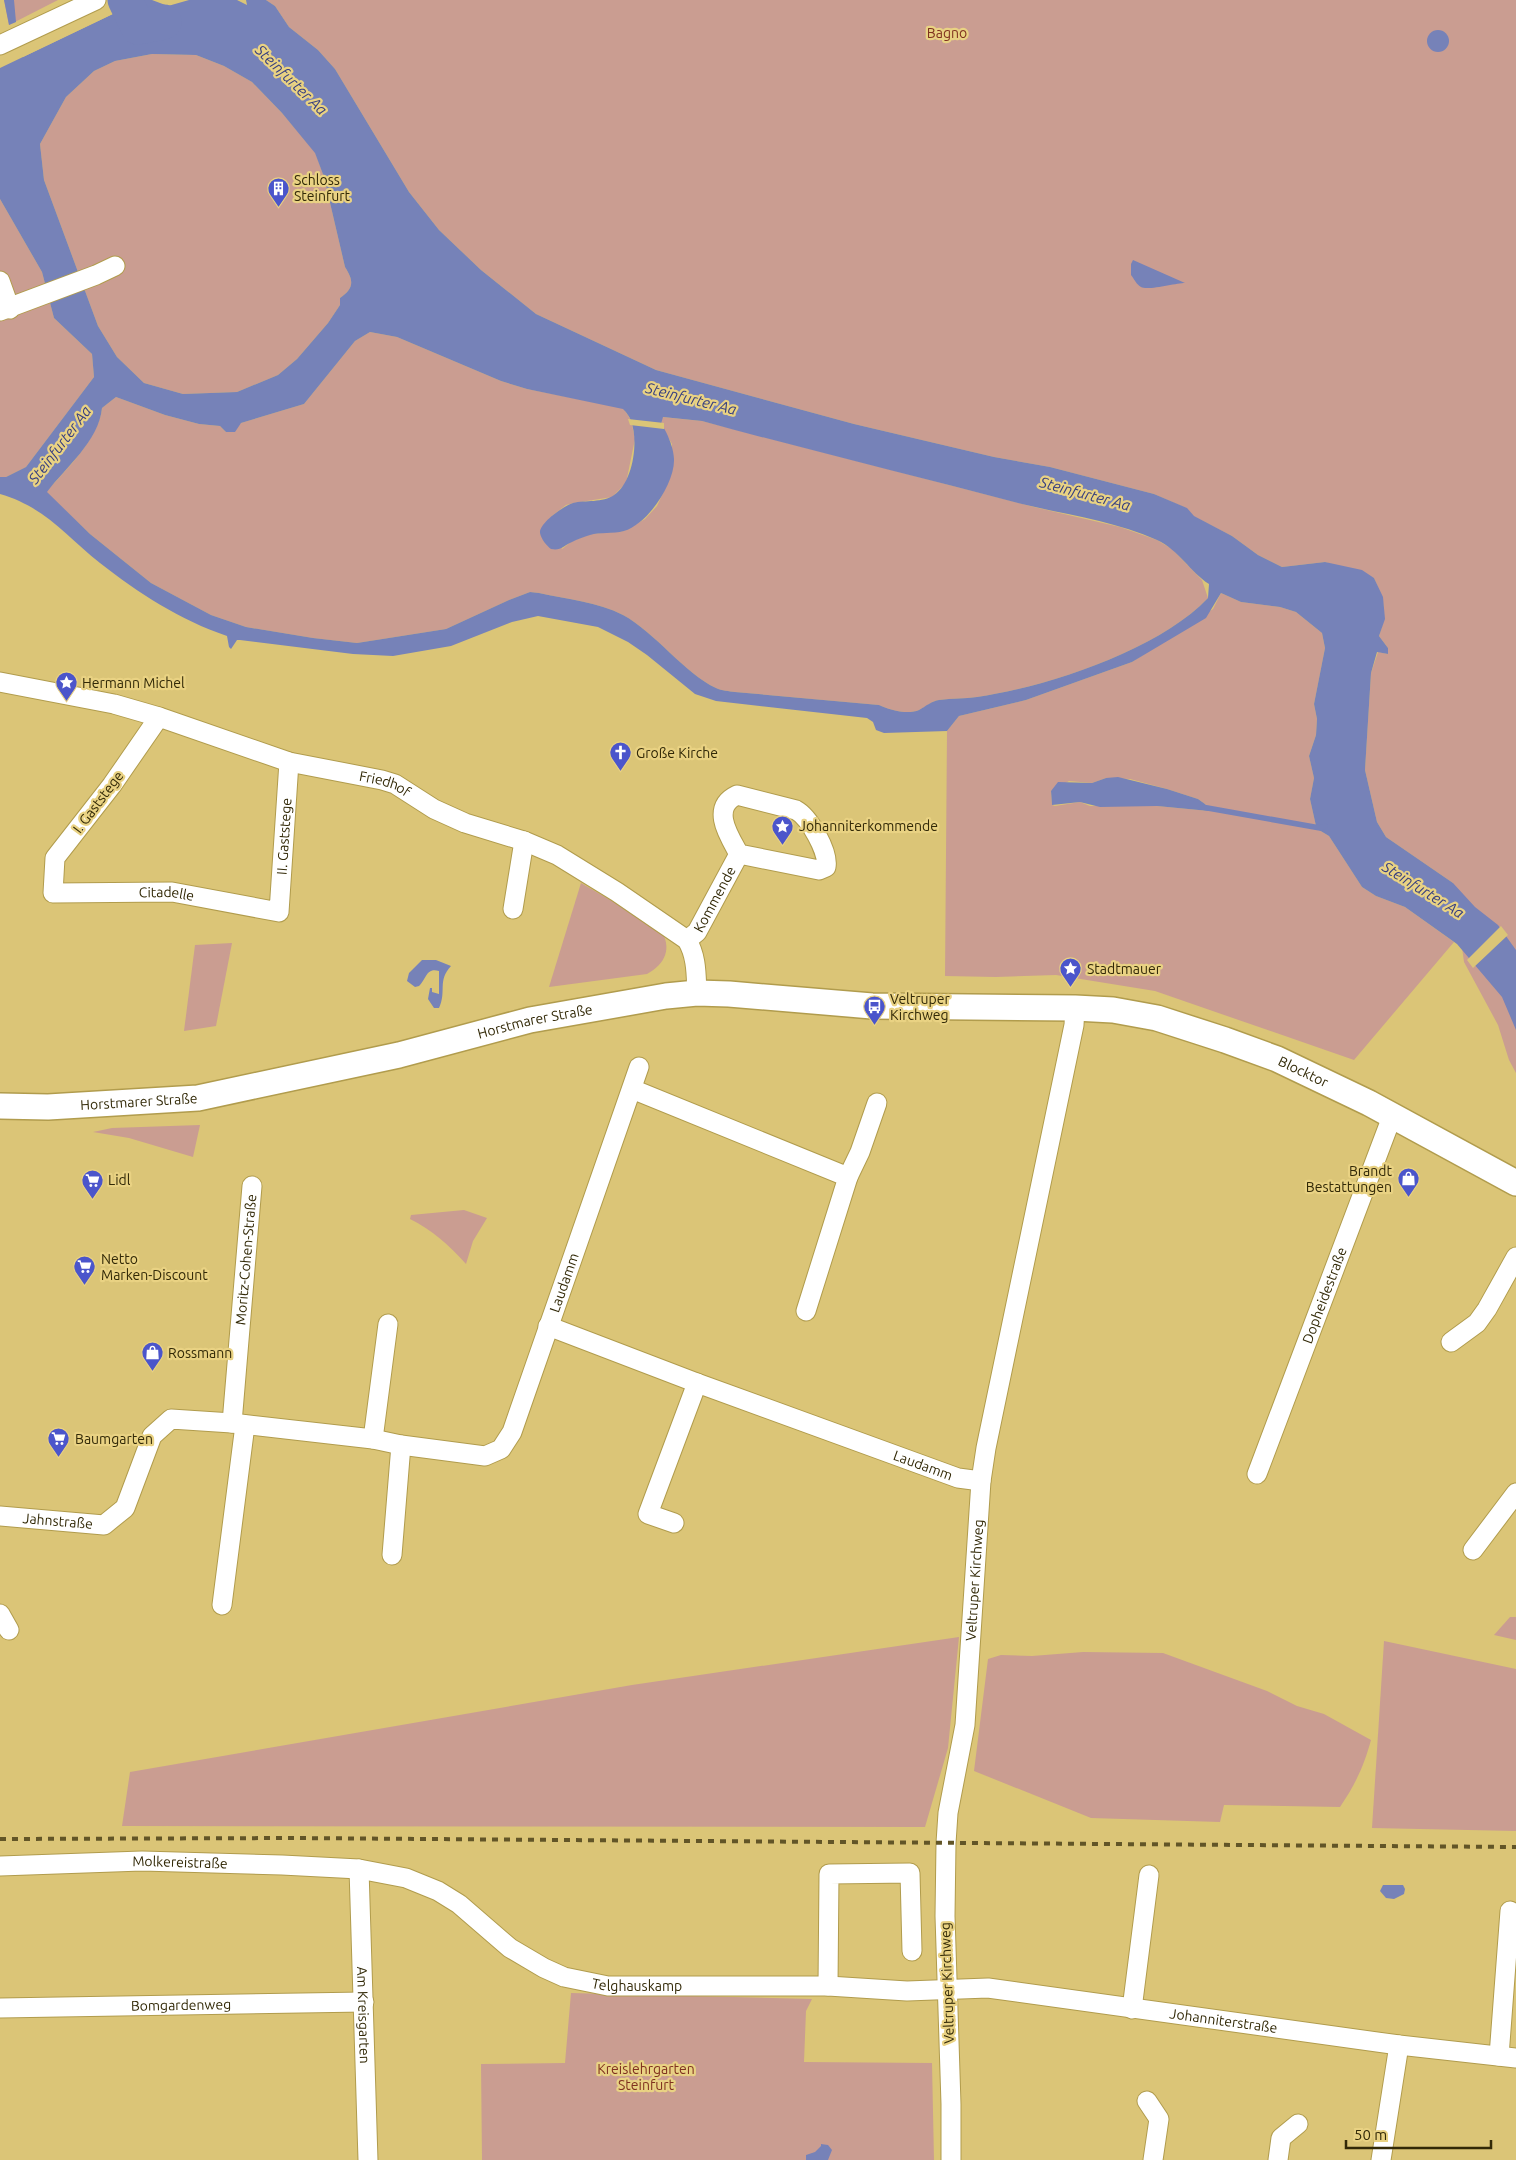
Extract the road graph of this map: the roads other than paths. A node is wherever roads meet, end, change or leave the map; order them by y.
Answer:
1 (96, 0) edge
2 (0, 46) edge
3 (115, 266) dead end
4 (0, 281) edge
5 (5, 310) edge
6 (0, 682) edge
7 (159, 717) junction
8 (289, 762) junction
9 (524, 842) junction
10 (739, 854) junction
11 (53, 893) joint
12 (513, 909) dead end
13 (279, 912) joint
14 (687, 940) junction
15 (697, 994) junction
16 (1075, 1008) junction
17 (640, 1067) dead end
18 (632, 1089) junction
19 (877, 1103) dead end
20 (0, 1106) edge
21 (1395, 1116) junction
22 (848, 1177) junction
23 (1516, 1183) edge
24 (252, 1186) dead end
25 (1516, 1257) edge
26 (806, 1311) dead end
27 (388, 1324) dead end
28 (548, 1326) junction
29 (1451, 1342) dead end
30 (697, 1383) junction
31 (239, 1424) junction
32 (373, 1439) junction
33 (401, 1445) junction
34 (1257, 1474) dead end
35 (981, 1481) junction
36 (1516, 1493) edge
37 (0, 1516) edge
38 (674, 1523) dead end
39 (1473, 1550) dead end
40 (392, 1555) dead end
41 (222, 1605) dead end
42 (0, 1866) edge
43 (359, 1869) junction
44 (1149, 1874) dead end
45 (1510, 1911) dead end
46 (912, 1952) dead end
47 (828, 1986) junction
48 (946, 1988) junction
49 (364, 2002) junction
50 (0, 2008) edge
51 (1132, 2009) junction
52 (1399, 2045) junction
53 (1508, 2057) edge
54 (1147, 2102) dead end
55 (1298, 2124) dead end
56 (368, 2160) edge
57 (951, 2160) edge
58 (1153, 2160) edge
59 (1278, 2160) edge
60 (1381, 2160) edge

1 - 2 street
3 - 5 street
4 - 5 street
6 - 7 street, Friedhof
7 - 8 street, Friedhof
7 - 11 street, I. Gaststege
8 - 9 street, Friedhof
8 - 13 street, II. Gaststege
9 - 12 street
9 - 14 street, Friedhof
10 - 10 street
10 - 14 street, Kommende
11 - 13 street, Citadelle
14 - 15 street
15 - 16 main road, Horstmarer Straße
15 - 20 main road, Horstmarer Straße
16 - 21 main road, Blocktor
16 - 35 street, Veltruper Kirchweg
17 - 18 street, Laudamm
18 - 22 street
18 - 28 street, Laudamm
19 - 22 street
21 - 23 main road, Blocktor
21 - 34 street, Dopheidestraße
22 - 26 street
24 - 31 street, Moritz-Cohen-Straße
25 - 29 street
27 - 32 street
28 - 30 street, Laudamm
28 - 33 street
30 - 35 street, Laudamm
30 - 38 street
31 - 32 street
31 - 37 street, Jahnstraße
31 - 41 street, Moritz-Cohen-Straße
32 - 33 street
33 - 40 street
35 - 48 street, Veltruper Kirchweg
36 - 39 street
42 - 43 street, Molkereistraße
43 - 47 street, Telghauskamp
43 - 49 street, Am Kreisgarten
44 - 51 street
45 - 53 street, Johanniterstraße
46 - 47 street
47 - 48 street, Telghauskamp
48 - 51 street, Johanniterstraße
48 - 57 street, Veltruper Kirchweg
49 - 50 street, Bomgardenweg
49 - 56 street, Am Kreisgarten
51 - 52 street, Johanniterstraße
52 - 53 street, Johanniterstraße
52 - 60 street
54 - 58 street
55 - 59 street

